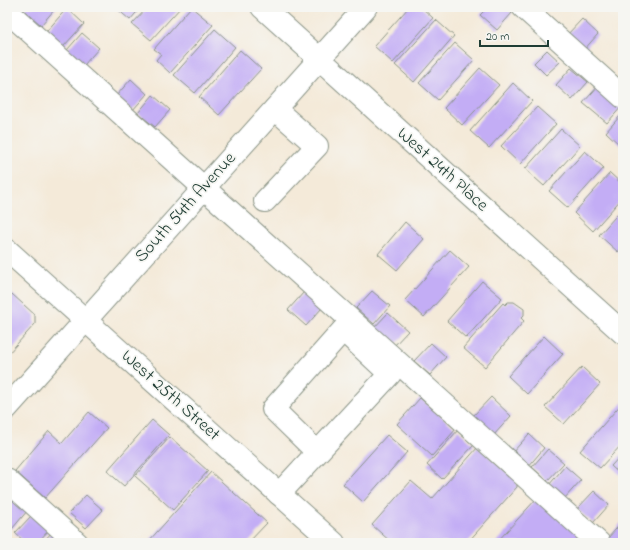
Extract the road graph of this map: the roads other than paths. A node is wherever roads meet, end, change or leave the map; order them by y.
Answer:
1 (262, 7) edge
2 (366, 7) edge
3 (523, 7) edge
4 (7, 11) edge
5 (319, 59) junction
6 (623, 97) edge
7 (275, 109) junction
8 (204, 188) junction
9 (265, 201) dead end
10 (7, 250) edge
11 (85, 320) junction
12 (623, 333) edge
13 (7, 408) edge
14 (318, 452) junction
15 (7, 480) edge
16 (279, 494) junction
17 (77, 543) edge
18 (334, 543) edge
19 (599, 543) edge

1 - 5 street, West 24th Place
2 - 5 street, South 54th Avenue
3 - 6 street
4 - 8 street
5 - 7 street, South 54th Avenue
5 - 12 street, West 24th Place
7 - 8 street, South 54th Avenue
7 - 9 street
8 - 11 street, South 54th Avenue
8 - 19 street
10 - 11 street, West 25th Street
11 - 13 street, South 54th Avenue
11 - 16 street, West 25th Street
14 - 14 street
14 - 16 street
15 - 17 street
16 - 18 street, West 25th Street

